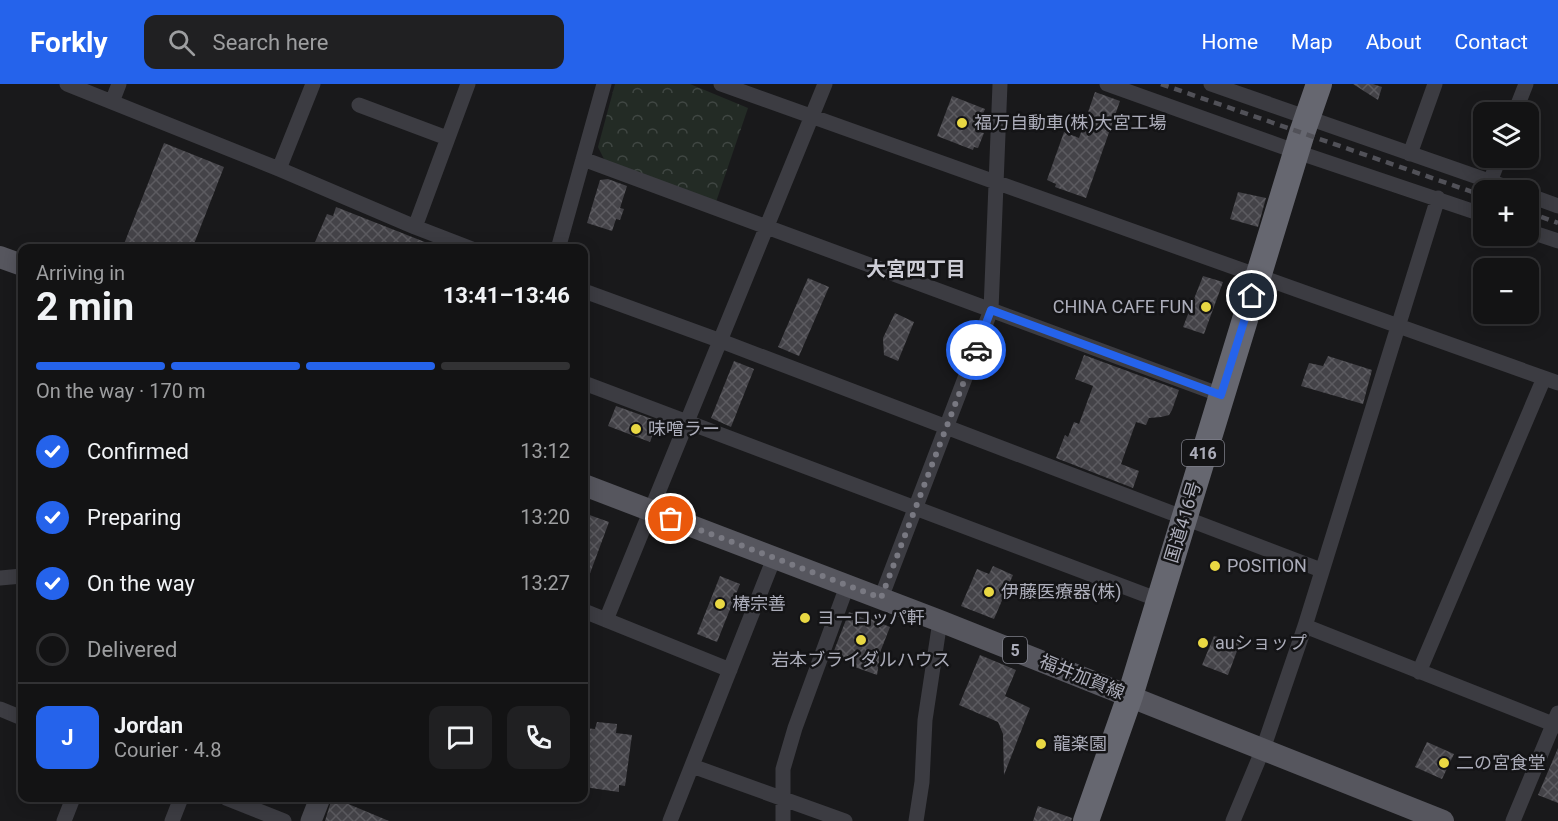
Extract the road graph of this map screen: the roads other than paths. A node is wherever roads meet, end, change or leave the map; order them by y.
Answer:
1 (67, 84) edge
2 (119, 84) edge
3 (313, 84) edge
4 (468, 84) edge
5 (604, 84) edge
6 (721, 84) edge
7 (825, 84) edge
8 (1000, 84) edge
9 (1107, 84) edge
10 (1211, 84) edge
11 (1319, 84) edge
12 (1435, 84) edge
13 (1526, 84) edge
14 (112, 102) junction
15 (1519, 102) edge
16 (359, 105) dead end
17 (813, 117) junction
18 (1307, 118) junction
19 (447, 138) junction
20 (1297, 152) junction
21 (1410, 154) junction
22 (583, 159) junction
23 (279, 169) junction
24 (1484, 180) edge
25 (996, 182) junction
26 (1438, 198) junction
27 (1539, 199) edge
28 (1558, 206) edge
29 (1473, 211) edge
30 (414, 227) junction
31 (768, 227) junction
32 (1539, 235) edge
33 (1558, 241) edge
34 (459, 244) edge
35 (559, 244) edge
36 (0, 257) edge
37 (18, 264) edge
38 (1259, 276) junction
39 (588, 292) edge
40 (991, 310) junction
41 (1398, 325) junction
42 (721, 341) junction
43 (1551, 380) edge
44 (588, 384) edge
45 (1221, 395) junction
46 (689, 421) junction
47 (946, 428) junction
48 (588, 487) edge
49 (916, 507) junction
50 (651, 511) junction
51 (1183, 519) junction
52 (774, 558) junction
53 (1322, 570) junction
54 (18, 576) edge
55 (0, 578) edge
56 (848, 586) junction
57 (881, 598) junction
58 (1160, 600) junction
59 (588, 613) edge
60 (606, 620) junction
61 (940, 621) junction
62 (1305, 626) junction
63 (730, 670) junction
64 (1419, 672) junction
65 (1130, 696) junction
66 (0, 710) edge
67 (18, 717) edge
68 (1556, 721) edge
69 (1263, 749) junction
70 (692, 766) junction
71 (783, 798) junction
72 (71, 802) edge
73 (179, 802) edge
74 (236, 802) edge
75 (318, 802) edge
76 (1088, 820) edge
77 (64, 821) edge
78 (172, 821) edge
79 (284, 821) edge
80 (311, 821) edge
81 (670, 821) edge
82 (783, 821) edge
83 (845, 821) edge
84 (916, 821) edge
85 (1233, 821) edge
86 (1443, 821) edge
87 (1513, 821) edge

1 - 14 street
2 - 14 street
3 - 23 street
4 - 19 street
5 - 22 street
6 - 17 street
7 - 17 street
8 - 25 street
9 - 20 street
10 - 18 street
11 - 18 highway, 国道416号 / 416
12 - 21 street
13 - 15 street
14 - 23 street
16 - 19 street
17 - 25 street
17 - 31 street
18 - 20 highway, 国道416号 / 416
18 - 21 street
19 - 30 street
20 - 26 street
20 - 38 highway, 国道416号 / 416
21 - 24 street
22 - 31 street
22 - 35 street
23 - 30 street
25 - 38 street
25 - 40 street
26 - 29 street
26 - 41 street
27 - 28 street
30 - 34 street
31 - 40 street
31 - 42 street
32 - 33 street
36 - 37 main road
38 - 41 street
38 - 45 highway, 国道416号 / 416
39 - 42 street
40 - 45 street
40 - 47 street
41 - 43 street
41 - 53 street
42 - 46 street
42 - 47 street
43 - 64 street
44 - 46 street
45 - 51 highway, 国道416号 / 416
46 - 49 street
46 - 50 street
47 - 49 street
47 - 51 street
48 - 50 main road, 福井加賀線 / 5
49 - 57 street
49 - 58 street
50 - 52 main road, 福井加賀線 / 5
50 - 60 street
51 - 53 street
51 - 58 highway, 国道416号 / 416
52 - 56 main road, 福井加賀線 / 5
52 - 63 street
53 - 62 street
54 - 55 street
56 - 57 main road, 福井加賀線 / 5
56 - 71 street
57 - 61 main road, 福井加賀線 / 5
58 - 65 highway, 国道416号 / 416
59 - 60 street
60 - 63 street
61 - 65 main road, 福井加賀線 / 5
61 - 84 street
62 - 64 street
62 - 69 street
63 - 70 street
64 - 68 street
65 - 69 main road, 福井加賀線 / 5
65 - 76 highway, 国道416号 / 416
66 - 67 street
68 - 87 street
69 - 85 street
69 - 86 main road, 福井加賀線 / 5
70 - 71 street
70 - 81 street
71 - 82 street
71 - 83 street
72 - 77 street
73 - 78 street
74 - 79 street
75 - 80 street

